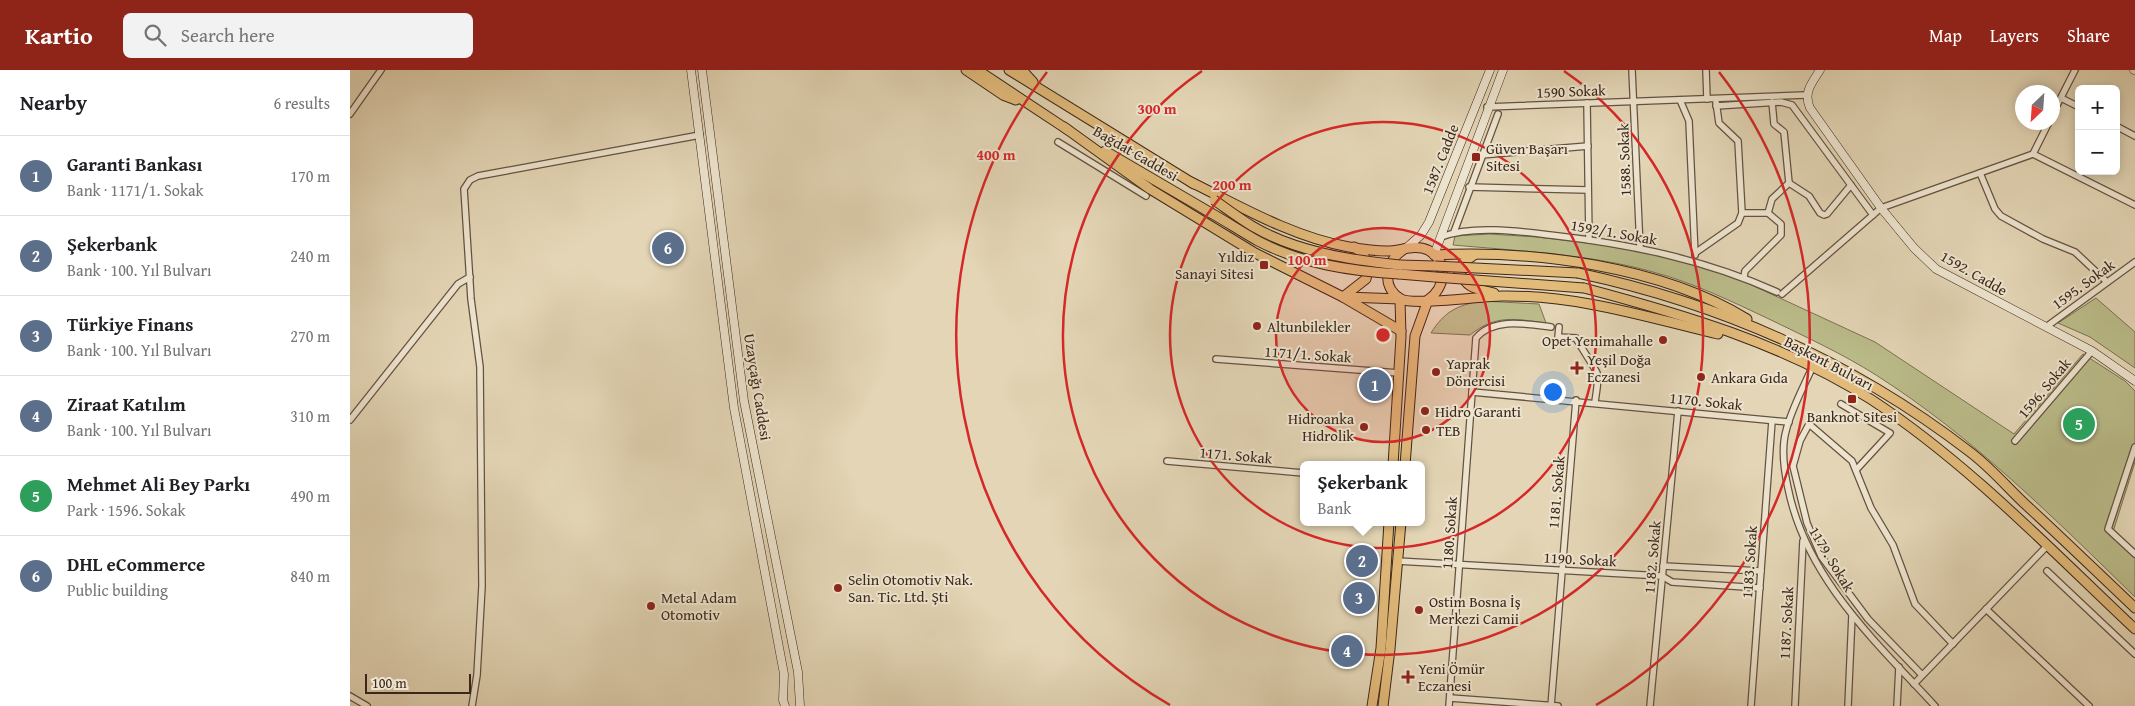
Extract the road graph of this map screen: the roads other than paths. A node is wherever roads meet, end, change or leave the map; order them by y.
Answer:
1 (381, 70) edge
2 (691, 70) edge
3 (702, 70) edge
4 (966, 70) edge
5 (1009, 70) edge
6 (1022, 70) edge
7 (1490, 70) edge
8 (1503, 70) edge
9 (1632, 70) edge
10 (1706, 70) edge
11 (1820, 70) edge
12 (2075, 70) edge
13 (979, 72) dead end
14 (1040, 90) junction
15 (1806, 95) junction
16 (1707, 98) junction
17 (1716, 98) junction
18 (2061, 98) joint
19 (1680, 100) junction
20 (1634, 101) junction
21 (1772, 102) junction
22 (1587, 103) junction
23 (1028, 105) junction
24 (1716, 106) junction
25 (2075, 106) edge
26 (1488, 107) junction
27 (350, 114) edge
28 (1498, 114) dead end
29 (1064, 127) junction
30 (2120, 128) edge
31 (2045, 130) edge
32 (700, 135) junction
33 (2135, 136) edge
34 (1058, 142) dead end
35 (1588, 146) junction
36 (2033, 154) junction
37 (1481, 155) junction
38 (1980, 173) junction
39 (1191, 182) junction
40 (1790, 183) junction
41 (1851, 185) junction
42 (1469, 188) junction
43 (1588, 190) junction
44 (1146, 196) dead end
45 (2135, 205) edge
46 (1881, 208) junction
47 (1742, 213) junction
48 (1768, 213) junction
49 (1873, 215) junction
50 (1454, 232) junction
51 (1441, 237) junction
52 (1589, 240) junction
53 (1354, 247) junction
54 (1640, 248) junction
55 (1403, 250) junction
56 (1695, 253) junction
57 (1434, 255) junction
58 (1475, 255) junction
59 (1695, 261) junction
60 (2135, 262) edge
61 (1400, 269) junction
62 (470, 277) junction
63 (1744, 277) junction
64 (2107, 282) junction
65 (1504, 296) junction
66 (1343, 297) junction
67 (1400, 299) junction
68 (1428, 300) junction
69 (1551, 327) dead end
70 (1559, 327) dead end
71 (2046, 327) junction
72 (1767, 331) junction
73 (1401, 332) junction
74 (1416, 336) junction
75 (1762, 344) junction
76 (2092, 351) junction
77 (1216, 360) dead end
78 (1812, 368) junction
79 (1399, 373) junction
80 (2135, 381) edge
81 (1472, 392) junction
82 (1576, 400) junction
83 (1595, 402) junction
84 (1841, 404) dead end
85 (1678, 411) junction
86 (350, 420) edge
87 (1772, 421) junction
88 (1789, 422) junction
89 (2015, 441) dead end
90 (2135, 447) edge
91 (1167, 461) dead end
92 (1394, 461) edge
93 (1405, 461) edge
94 (1856, 470) junction
95 (1300, 473) edge
96 (1390, 526) edge
97 (1400, 526) edge
98 (1803, 541) junction
99 (2047, 546) junction
100 (2135, 554) edge
101 (1397, 561) junction
102 (1459, 564) junction
103 (1664, 566) junction
104 (1562, 570) junction
105 (2047, 570) dead end
106 (1761, 571) junction
107 (1662, 576) junction
108 (1760, 588) junction
109 (2135, 608) edge
110 (1986, 609) junction
111 (1852, 615) junction
112 (2135, 629) edge
113 (1953, 644) junction
114 (2135, 654) edge
115 (1899, 667) junction
116 (1922, 675) junction
117 (1914, 684) junction
118 (350, 696) edge
119 (1450, 698) junction
120 (783, 704) edge
121 (367, 706) edge
122 (472, 706) edge
123 (800, 706) edge
124 (1372, 706) edge
125 (1383, 706) edge
126 (1449, 706) edge
127 (1551, 706) edge
128 (1558, 706) edge
129 (1650, 706) edge
130 (1751, 706) edge
131 (1795, 706) edge
132 (1848, 706) edge
133 (1897, 706) edge
134 (1935, 706) edge
135 (2089, 706) edge

1 - 27 street
2 - 32 main road, Uzayçağı Caddesi
3 - 123 main road, Uzayçağı Caddesi
4 - 23 main road
5 - 14 main road, Bağdat Caddesi
6 - 14 main road
7 - 55 main road, 1587. Cadde
8 - 26 main road, 1587. Cadde
9 - 20 street, 1588. Sokak
10 - 16 street
11 - 15 main road
12 - 18 street
13 - 23 main road, Bağdat Caddesi
14 - 39 main road, Bağdat Caddesi
15 - 17 street, 1590 Sokak
15 - 46 main road, 1592. Cadde
16 - 17 street, 1590 Sokak
16 - 19 street, 1590 Sokak
17 - 24 street
18 - 25 street
19 - 20 street, 1590 Sokak
19 - 56 street
20 - 22 street, 1590 Sokak
20 - 54 street, 1588. Sokak
21 - 24 street
21 - 40 street
21 - 41 street
22 - 26 street, 1590 Sokak
22 - 35 street
23 - 29 main road, Bağdat Caddesi
24 - 47 street
26 - 51 main road, 1587. Cadde
28 - 37 street
29 - 61 main road, Bağdat Caddesi, bridge
29 - 66 main road
30 - 33 street
31 - 36 street
32 - 62 street
32 - 120 main road, Uzayçağı Caddesi
34 - 44 street
35 - 37 street
35 - 43 street
36 - 38 street
36 - 45 street
37 - 42 street
38 - 46 street
38 - 64 street
39 - 53 main road
39 - 61 main road, Bağdat Caddesi, bridge
40 - 41 street
40 - 48 street
41 - 49 street
42 - 43 street
42 - 50 street
43 - 52 street
46 - 49 street
46 - 71 main road, 1592. Cadde
47 - 48 street
47 - 56 street
48 - 63 street
49 - 63 street, 1592/1. Sokak
50 - 51 street, 1592/1. Sokak
50 - 52 street, 1592/1. Sokak
51 - 57 main road, 1587. Cadde
52 - 54 street, 1592/1. Sokak
53 - 55 main road
53 - 66 main road
54 - 59 street, 1592/1. Sokak
55 - 57 main road
55 - 67 main road
56 - 59 street
57 - 58 main road
57 - 68 main road
58 - 65 main road
58 - 72 main road
59 - 63 street, 1592/1. Sokak
60 - 64 street, 1595. Sokak
61 - 72 main road, Başkent Bulvarı, bridge
61 - 75 main road, Başkent Bulvarı, bridge
62 - 86 street
62 - 122 street
64 - 71 street, 1595. Sokak
65 - 68 main road
65 - 75 main road
66 - 67 main road
66 - 73 main road
67 - 68 main road
67 - 73 main road
68 - 74 main road
69 - 81 street, 1180. Sokak
70 - 83 street
71 - 76 main road, 1592. Cadde
72 - 109 main road, Başkent Bulvarı
73 - 74 main road
73 - 79 main road
74 - 93 main road
75 - 78 main road, Başkent Bulvarı
76 - 80 main road, 1592. Cadde
76 - 89 street, 1596. Sokak
77 - 79 street, 1171/1. Sokak
78 - 88 street, 1179. Sokak
78 - 99 main road, Başkent Bulvarı
79 - 92 main road
81 - 82 street, 1170. Sokak
81 - 102 street, 1180. Sokak
82 - 83 street, 1170. Sokak
82 - 104 street, 1181. Sokak
83 - 85 street, 1170. Sokak
84 - 94 street
85 - 87 street, 1170. Sokak
85 - 103 street, 1182. Sokak
87 - 88 street, 1170. Sokak
87 - 106 street, 1183. Sokak
88 - 98 street, 1179. Sokak
90 - 100 street
91 - 95 street, 1171. Sokak
94 - 113 street
94 - 116 street
96 - 124 main road
97 - 101 main road
98 - 111 street, 1179. Sokak
98 - 131 street, 1187. Sokak
99 - 110 street
99 - 112 main road, Başkent Bulvarı
101 - 102 street, 1190. Sokak
101 - 125 main road
102 - 104 street, 1190. Sokak
102 - 119 street, 1180. Sokak
103 - 106 street
103 - 107 street, 1182. Sokak
104 - 107 street, 1190. Sokak
104 - 127 street, 1181. Sokak
105 - 114 street
106 - 108 street, 1183. Sokak
107 - 108 street, 1190. Sokak
107 - 129 street, 1182. Sokak
108 - 130 street, 1183. Sokak
110 - 113 street
110 - 135 street
111 - 115 street, 1179. Sokak
111 - 132 street
113 - 116 street
115 - 117 street, 1179. Sokak
115 - 133 street
116 - 117 street
117 - 134 street, 1179. Sokak
118 - 121 street
119 - 126 street, 1180. Sokak
119 - 127 street
127 - 128 street

